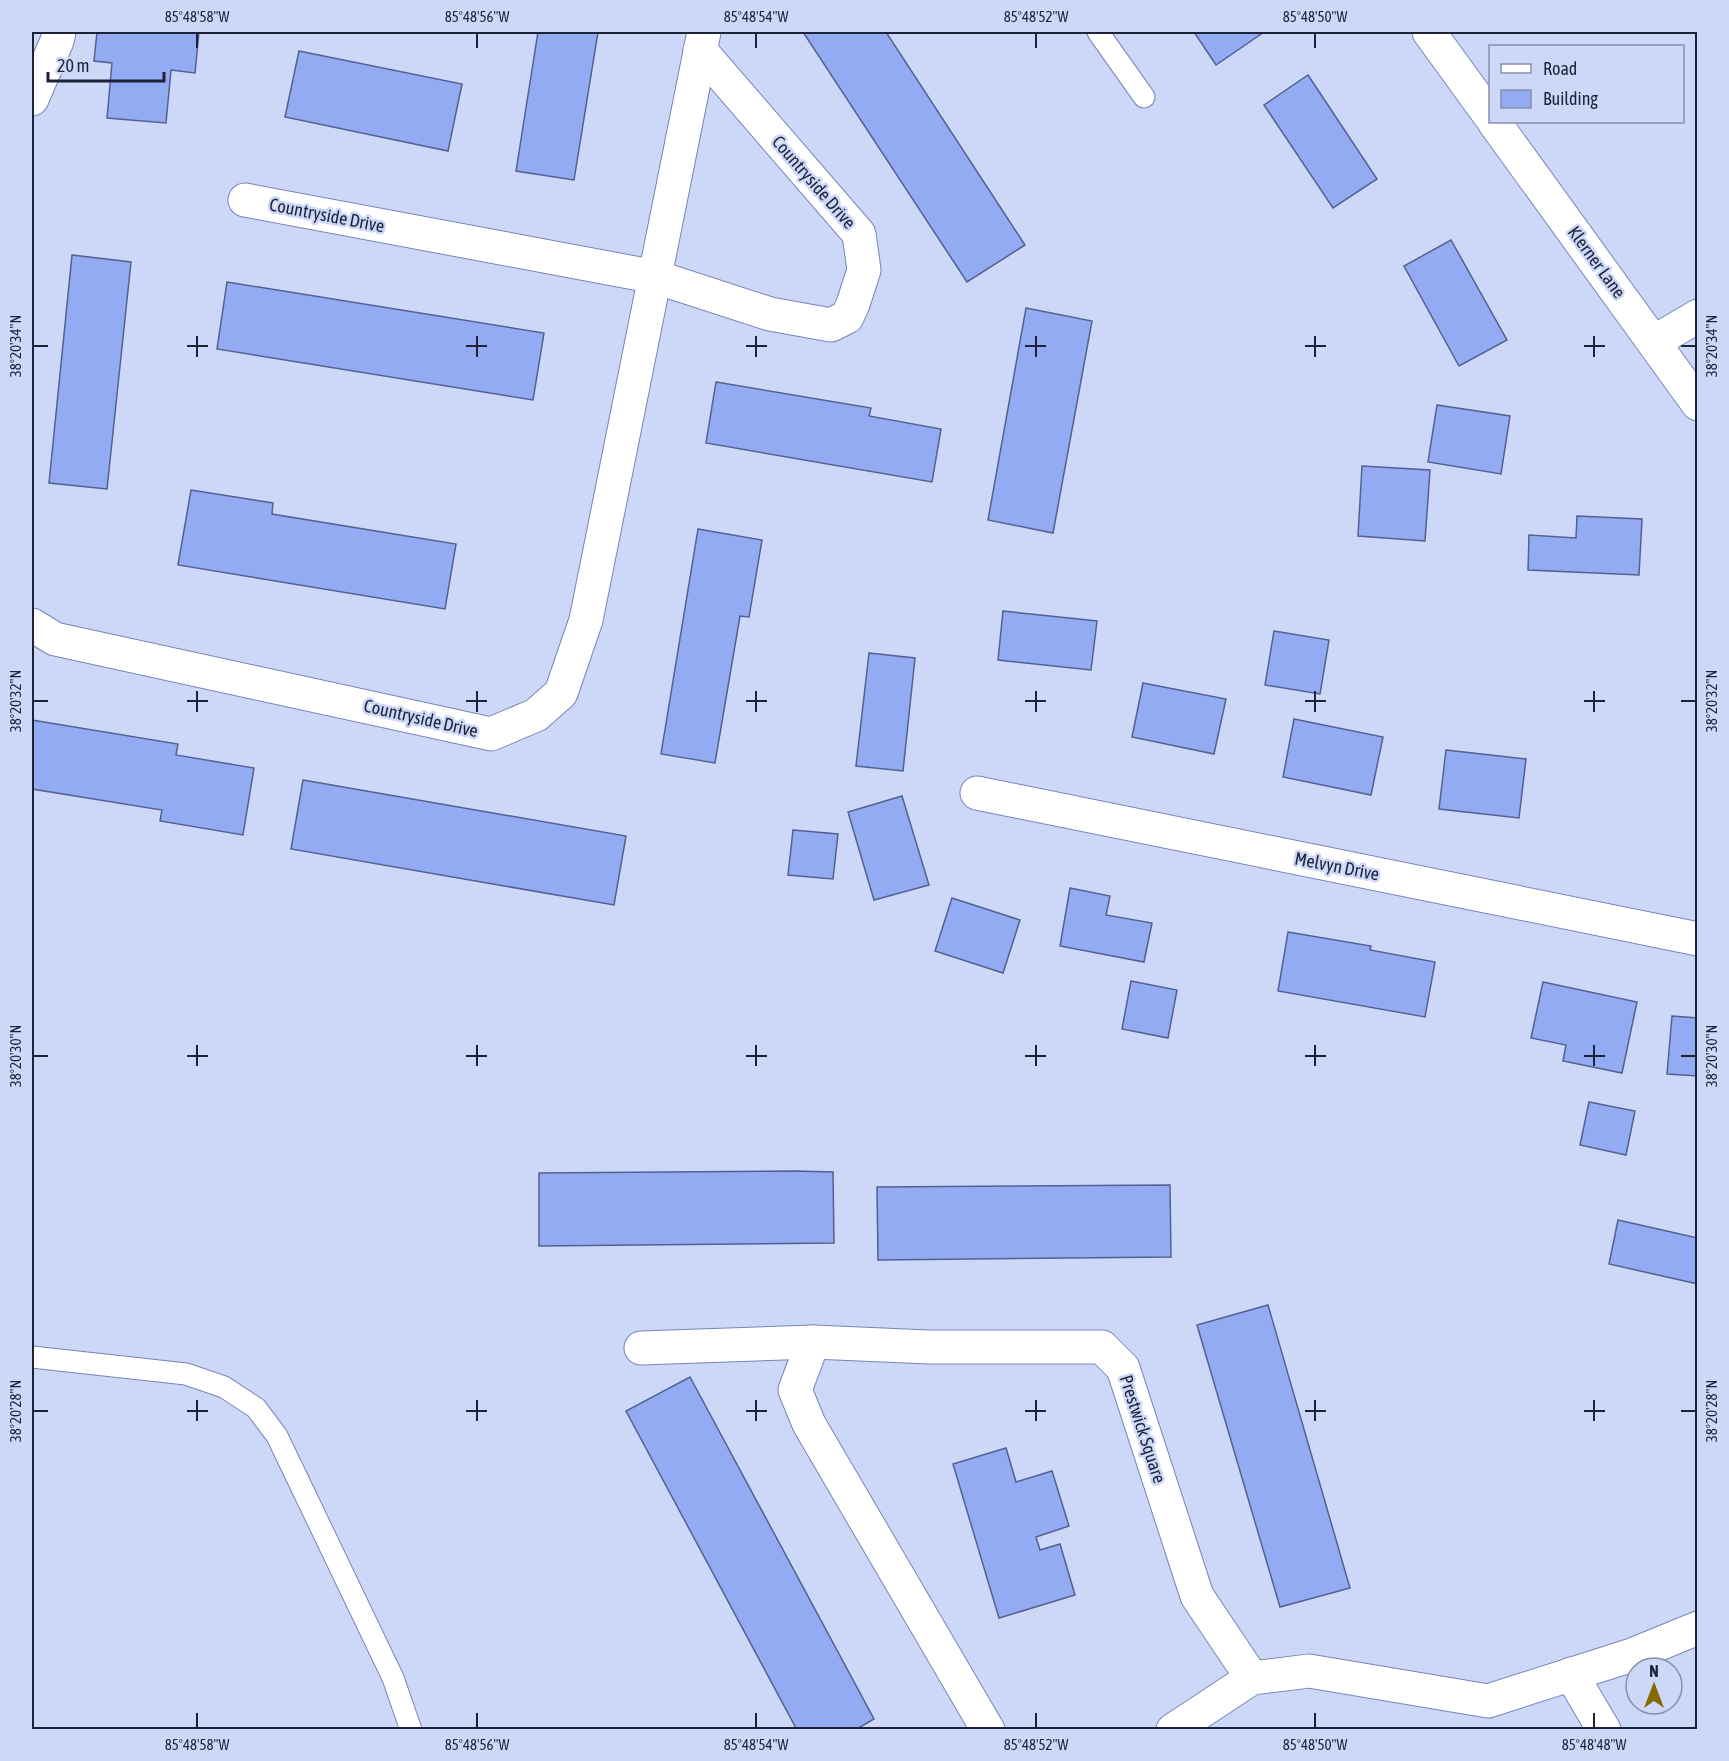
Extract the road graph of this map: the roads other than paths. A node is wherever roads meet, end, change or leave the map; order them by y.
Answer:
1 (59, 32) edge
2 (1098, 32) edge
3 (1429, 32) edge
4 (702, 41) edge
5 (1144, 97) dead end
6 (32, 99) edge
7 (1489, 113) edge
8 (1495, 123) edge
9 (245, 200) dead end
10 (656, 277) junction
11 (1698, 316) edge
12 (1654, 342) junction
13 (1698, 404) edge
14 (32, 625) edge
15 (977, 793) dead end
16 (1698, 939) edge
17 (813, 1342) junction
18 (641, 1347) dead end
19 (32, 1356) edge
20 (1698, 1628) edge
21 (1571, 1674) junction
22 (1252, 1678) junction
23 (411, 1730) edge
24 (988, 1730) edge
25 (1173, 1730) edge
26 (1604, 1730) edge

1 - 6 street
2 - 5 lane
3 - 7 street
4 - 10 street, Countryside Drive
4 - 10 street, Countryside Drive
8 - 12 street, Klerner Lane
9 - 10 street, Countryside Drive
10 - 14 street, Countryside Drive
11 - 12 street
12 - 13 street, Klerner Lane
15 - 16 street, Melvyn Drive
17 - 18 street, Prestwick Square
17 - 22 street, Prestwick Square
17 - 24 street
19 - 23 lane
20 - 21 street
21 - 22 street
21 - 26 street
22 - 25 street

